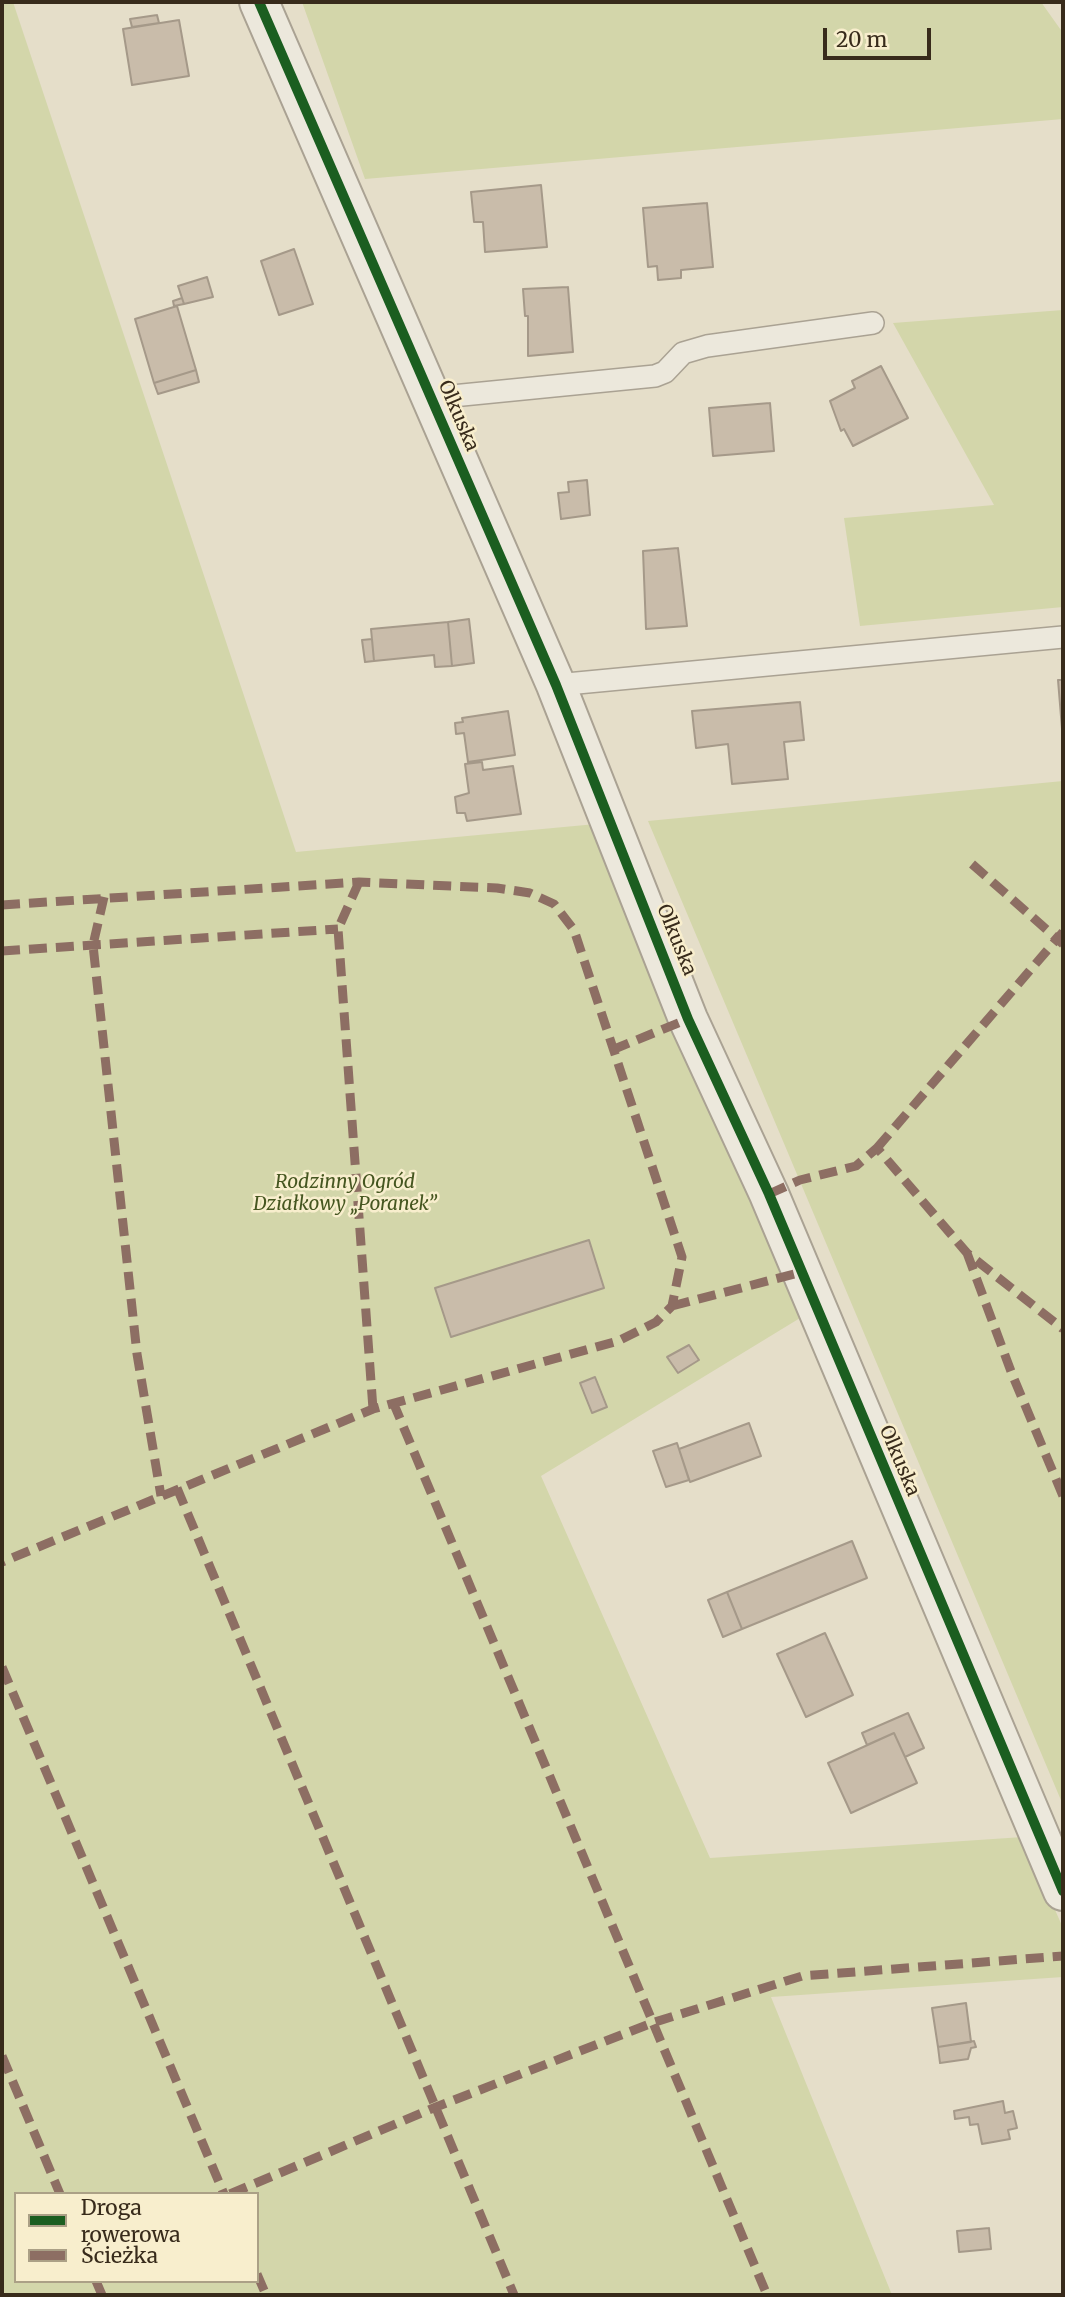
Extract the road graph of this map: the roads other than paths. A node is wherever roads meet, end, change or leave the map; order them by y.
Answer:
1 (259, 2) edge
2 (873, 323) dead end
3 (432, 398) junction
4 (1063, 637) edge
5 (556, 685) junction
6 (1063, 1891) edge

1 - 3 street, Olkuska
2 - 3 lane
3 - 5 street, Olkuska
4 - 5 lane
5 - 6 street, Olkuska

